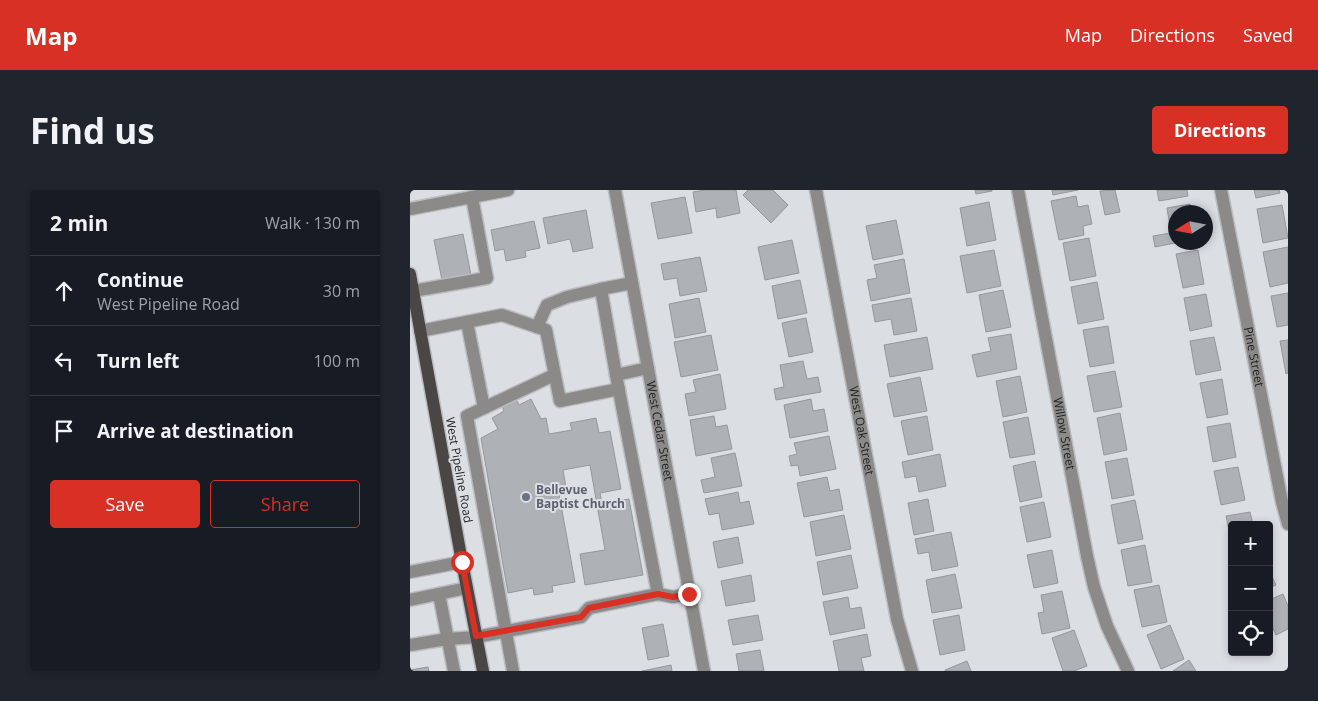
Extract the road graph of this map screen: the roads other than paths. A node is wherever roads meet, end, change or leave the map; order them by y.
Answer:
1 (508, 190) edge
2 (615, 190) edge
3 (816, 190) edge
4 (1018, 190) edge
5 (1221, 190) edge
6 (472, 197) junction
7 (410, 209) edge
8 (410, 274) edge
9 (632, 283) junction
10 (601, 289) junction
11 (413, 290) junction
12 (414, 314) edge
13 (467, 322) junction
14 (537, 327) junction
15 (420, 331) junction
16 (648, 368) junction
17 (554, 374) junction
18 (616, 375) junction
19 (619, 389) junction
20 (484, 408) junction
21 (1288, 524) edge
22 (462, 562) junction
23 (410, 572) edge
24 (467, 588) junction
25 (439, 594) junction
26 (658, 594) junction
27 (689, 594) junction
28 (410, 600) edge
29 (506, 631) junction
30 (476, 636) junction
31 (447, 639) junction
32 (410, 646) edge
33 (454, 671) edge
34 (483, 671) edge
35 (513, 671) edge
36 (704, 671) edge
37 (912, 671) edge
38 (1128, 671) edge

1 - 6 street
2 - 9 street, West Cedar Street
3 - 37 street, West Oak Street
4 - 38 street, Willow Street
5 - 21 street, Pine Street
6 - 7 street
6 - 11 street
8 - 11 main road, West Pipeline Road
9 - 10 street
9 - 16 street, West Cedar Street
10 - 14 street
10 - 18 street
11 - 12 main road, West Pipeline Road
12 - 15 main road, West Pipeline Road
13 - 14 street
13 - 15 street
13 - 20 street
14 - 17 street
15 - 22 main road, West Pipeline Road
16 - 18 street
16 - 27 street, West Cedar Street
17 - 19 street
17 - 20 street
18 - 19 street
19 - 26 street
20 - 29 street
22 - 23 street
22 - 24 main road, West Pipeline Road
24 - 25 street
24 - 30 main road, West Pipeline Road
25 - 28 street
25 - 31 street
26 - 27 street
26 - 29 street
27 - 36 street, West Cedar Street
29 - 30 street
29 - 35 street
30 - 31 street
30 - 34 main road, West Pipeline Road
31 - 32 street
31 - 33 street

